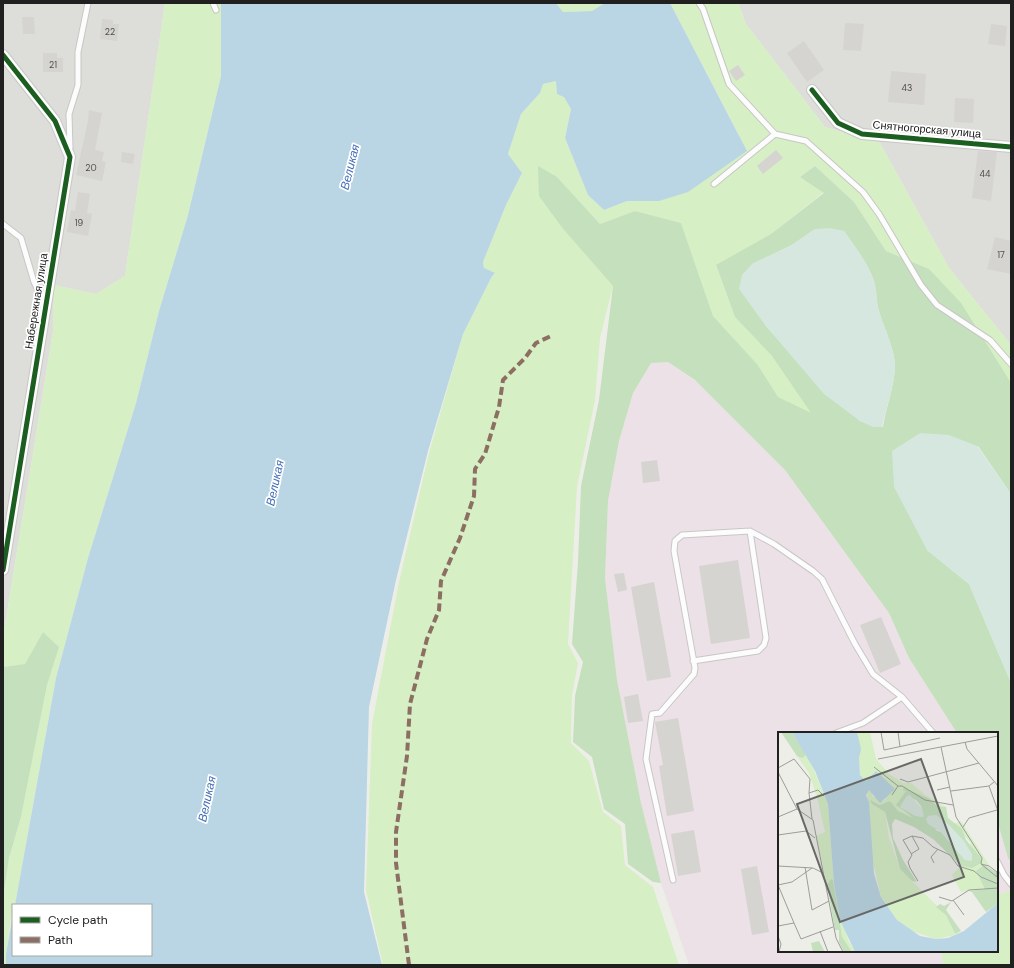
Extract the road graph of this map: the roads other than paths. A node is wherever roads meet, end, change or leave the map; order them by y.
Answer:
1 (88, 3) edge
2 (214, 3) edge
3 (699, 3) edge
4 (216, 10) dead end
5 (3, 55) edge
6 (812, 90) dead end
7 (775, 134) junction
8 (1011, 147) edge
9 (70, 157) junction
10 (714, 184) dead end
11 (3, 224) edge
12 (46, 305) junction
13 (1011, 364) edge
14 (750, 531) junction
15 (3, 566) edge
16 (693, 661) junction
17 (902, 697) junction
18 (839, 732) edge
19 (932, 732) edge
20 (998, 863) edge
21 (673, 880) dead end
22 (1011, 884) edge

1 - 9 lane
2 - 4 lane
3 - 7 lane
5 - 9 street
6 - 8 street, Снятногорская улица
7 - 10 lane
7 - 13 lane
9 - 12 street, Набережная улица
11 - 12 lane
12 - 15 street, Набережная улица
14 - 16 lane
14 - 16 lane
14 - 17 lane
16 - 21 lane
17 - 18 lane
17 - 19 lane
20 - 22 lane

